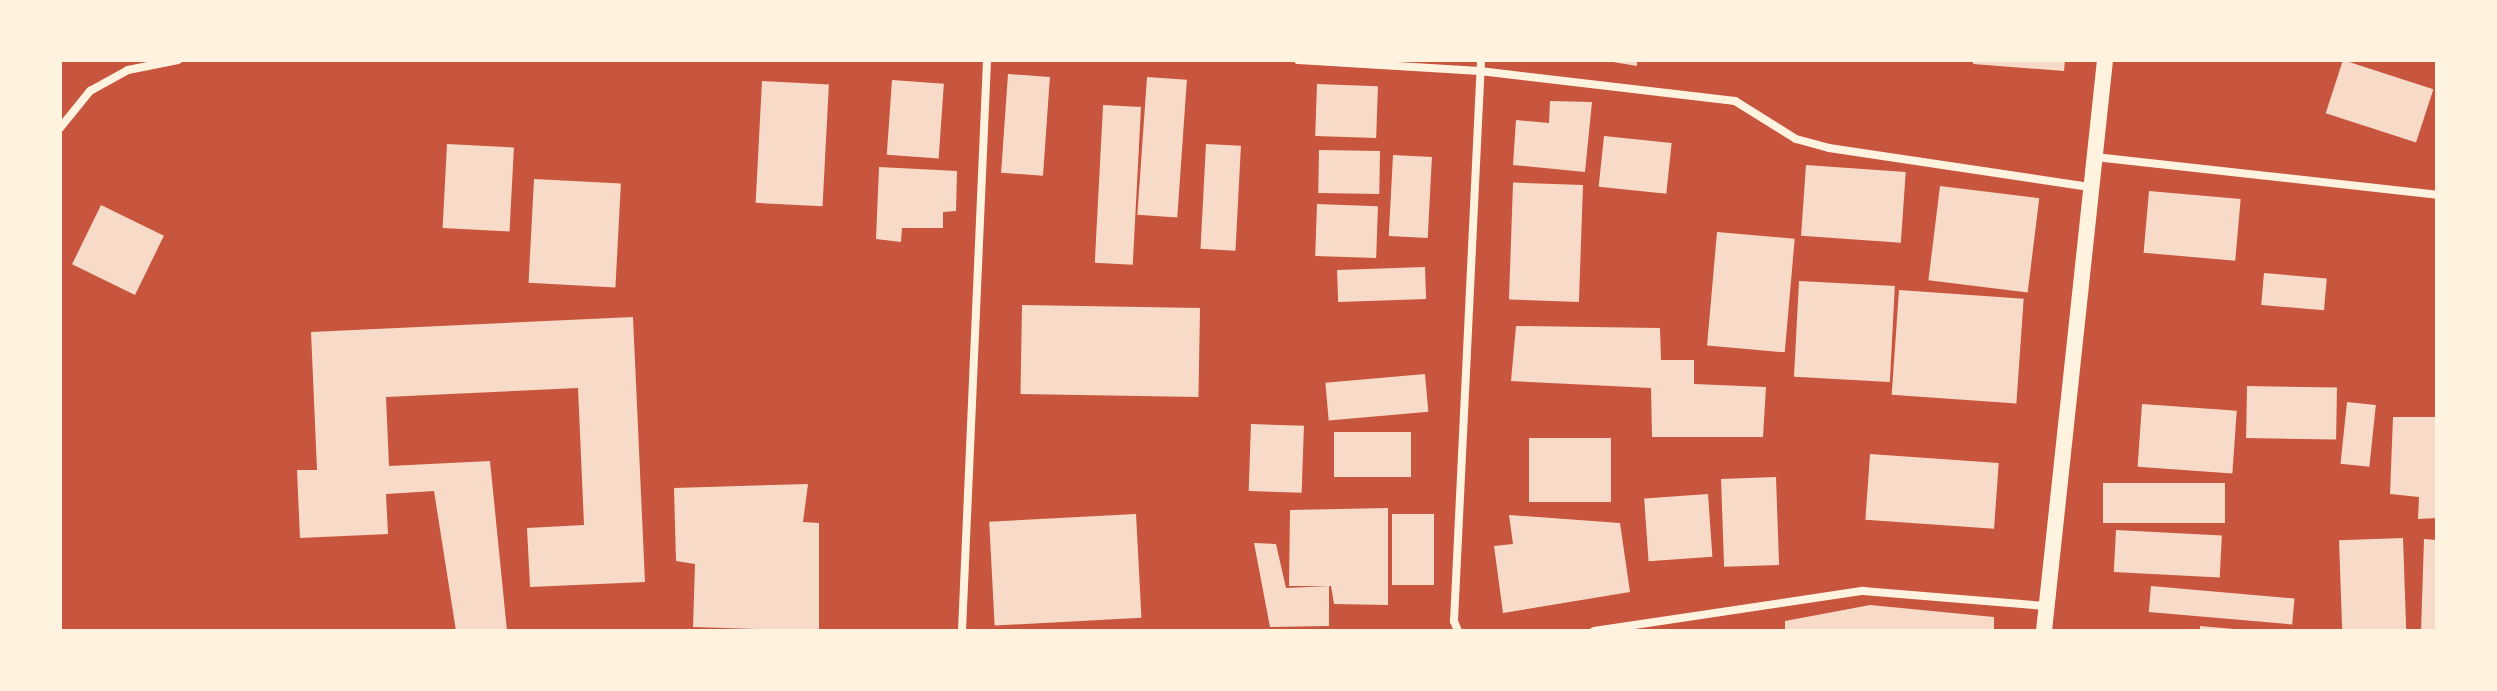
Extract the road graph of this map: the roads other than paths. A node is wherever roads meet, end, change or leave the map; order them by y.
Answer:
1 (178, 60) edge
2 (987, 60) edge
3 (1298, 60) edge
4 (1481, 60) edge
5 (2105, 60) edge
6 (1480, 71) junction
7 (60, 128) edge
8 (2094, 157) junction
9 (2091, 187) junction
10 (2437, 195) edge
11 (2046, 606) junction
12 (962, 631) edge
13 (1458, 631) edge
14 (1594, 631) edge
15 (2044, 631) edge

1 - 7 street
2 - 12 street
3 - 6 street
4 - 6 street
5 - 8 main road
6 - 9 street
6 - 13 street
8 - 9 main road
8 - 10 street
9 - 11 main road
11 - 14 street
11 - 15 main road

